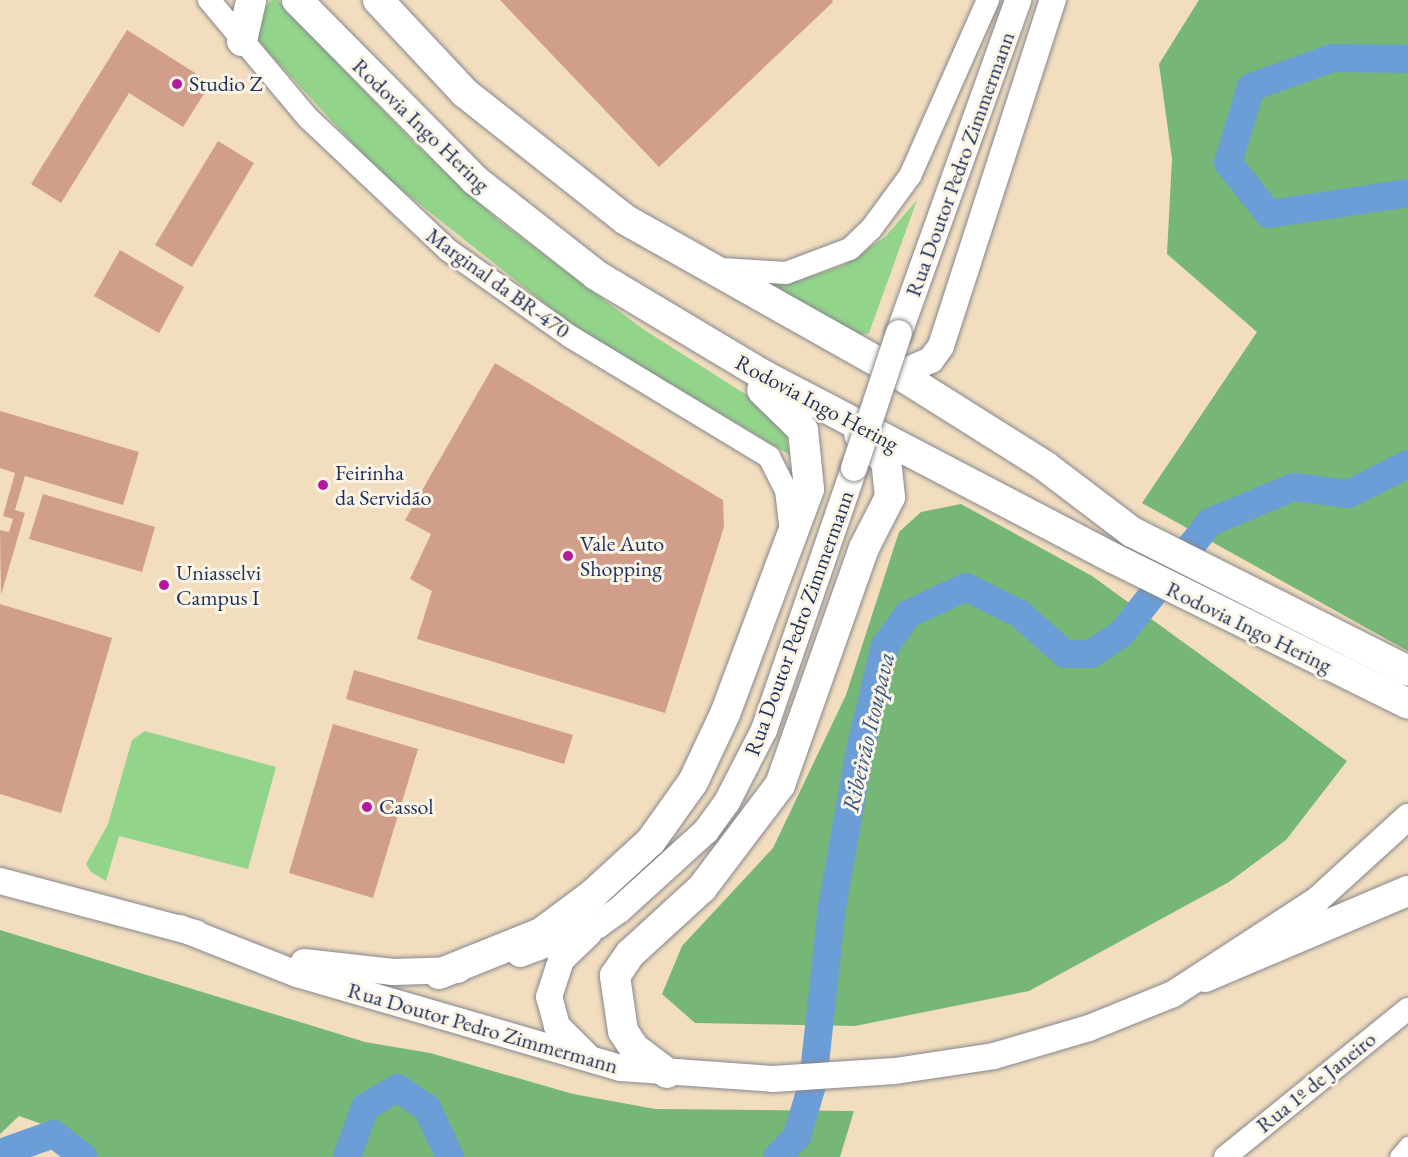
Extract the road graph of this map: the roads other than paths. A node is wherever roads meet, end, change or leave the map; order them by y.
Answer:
1 (209, 0) edge
2 (226, 0) edge
3 (251, 0) edge
4 (297, 0) edge
5 (378, 0) edge
6 (988, 0) edge
7 (1018, 0) edge
8 (1053, 0) edge
9 (242, 41) junction
10 (703, 266) junction
11 (678, 326) junction
12 (899, 374) junction
13 (835, 413) junction
14 (791, 537) junction
15 (1408, 671) edge
16 (1408, 704) edge
17 (1408, 817) edge
18 (0, 881) edge
19 (1408, 891) edge
20 (597, 925) junction
21 (180, 928) junction
22 (439, 974) junction
23 (1204, 978) junction
24 (1408, 1009) edge
25 (599, 1064) junction
26 (667, 1073) junction
27 (1408, 1145) edge
28 (1225, 1157) edge
29 (1398, 1157) edge

1 - 9 street, Marginal da BR-470
2 - 3 highway
3 - 9 highway
4 - 11 highway, Rodovia Ingo Hering
5 - 10 highway
6 - 10 street
7 - 20 main road, Rua Doutor Pedro Zimmermann, bridge
8 - 12 main road
9 - 14 street, Marginal da BR-470
10 - 12 highway
11 - 13 highway, Rodovia Ingo Hering
11 - 14 highway
12 - 15 highway, Rodovia Ingo Hering
13 - 16 highway, Rodovia Ingo Hering
13 - 26 highway
14 - 22 highway
17 - 23 main road, Rua Doutor Pedro Zimmermann
18 - 21 main road, Rua Doutor Pedro Zimmermann
19 - 23 highway
20 - 22 main road, Rua Doutor Pedro Zimmermann
20 - 25 main road
21 - 22 main road, Rua Doutor Pedro Zimmermann
21 - 25 main road, Rua Doutor Pedro Zimmermann
23 - 26 main road, Rua Doutor Pedro Zimmermann
24 - 28 street, Rua 1º de Janeiro
25 - 26 main road, Rua Doutor Pedro Zimmermann
27 - 29 street

